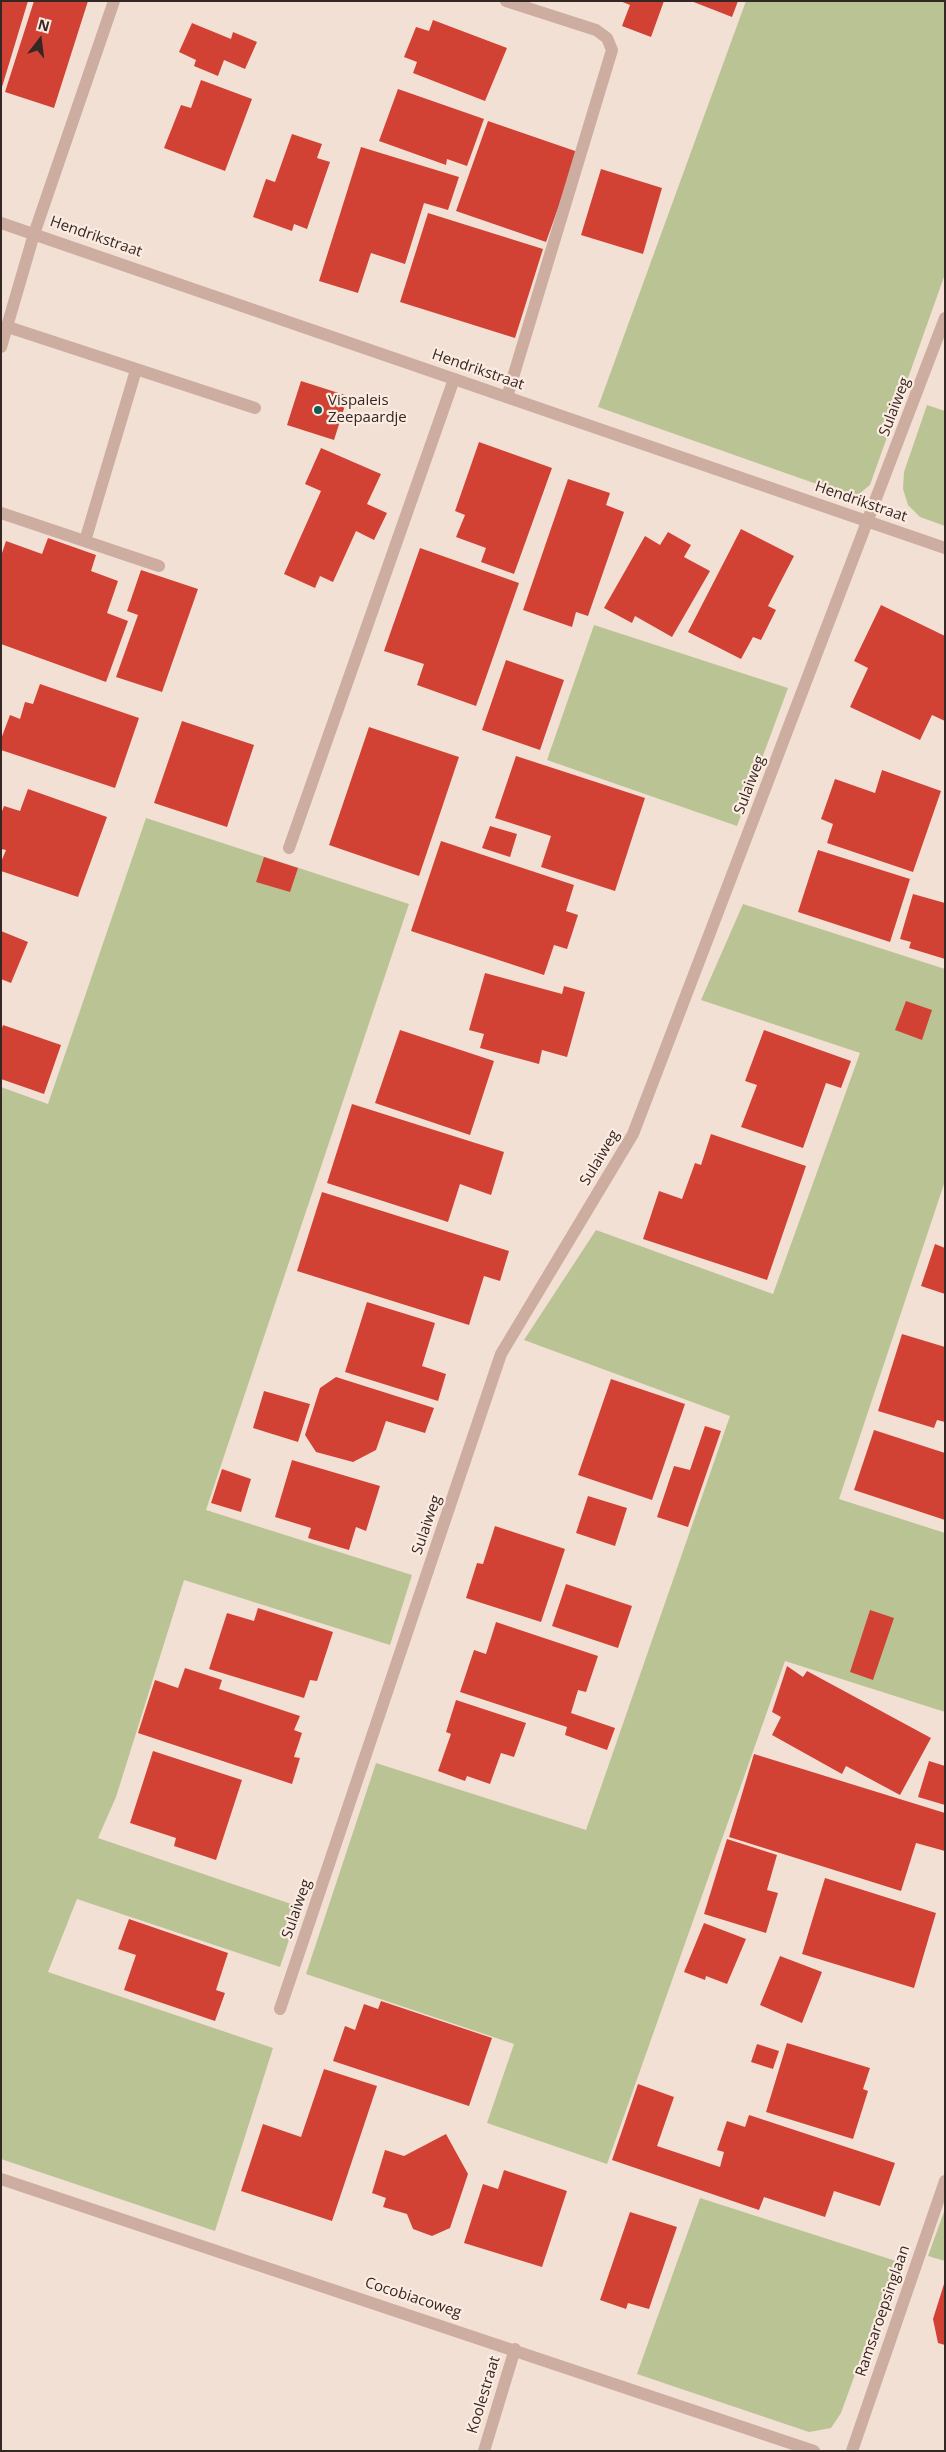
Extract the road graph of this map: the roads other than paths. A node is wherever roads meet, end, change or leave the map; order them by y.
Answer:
1 (114, 1) edge
2 (506, 1) edge
3 (1, 223) edge
4 (34, 234) junction
5 (945, 318) edge
6 (8, 327) junction
7 (1, 347) edge
8 (136, 370) junction
9 (454, 379) junction
10 (507, 397) junction
11 (254, 408) dead end
12 (1, 513) edge
13 (868, 522) junction
14 (84, 541) junction
15 (945, 548) edge
16 (160, 566) dead end
17 (289, 848) dead end
18 (280, 2009) dead end
19 (1, 2179) edge
20 (945, 2181) edge
21 (515, 2349) junction
22 (484, 2451) edge
23 (814, 2451) edge
24 (852, 2451) edge

1 - 4 street
2 - 10 street
3 - 4 street, Hendrikstraat
4 - 6 street
4 - 9 street, Hendrikstraat
5 - 13 street, Sulaiweg
6 - 7 street
6 - 8 street
8 - 11 street
8 - 14 street
9 - 10 street, Hendrikstraat
9 - 17 street
10 - 13 street, Hendrikstraat
12 - 14 street
13 - 15 street, Hendrikstraat
13 - 18 street, Sulaiweg
14 - 16 street
19 - 21 street, Cocobiacoweg
20 - 24 street, Ramsaroepsinglaan
21 - 22 street, Koolestraat
21 - 23 street, Cocobiacoweg

